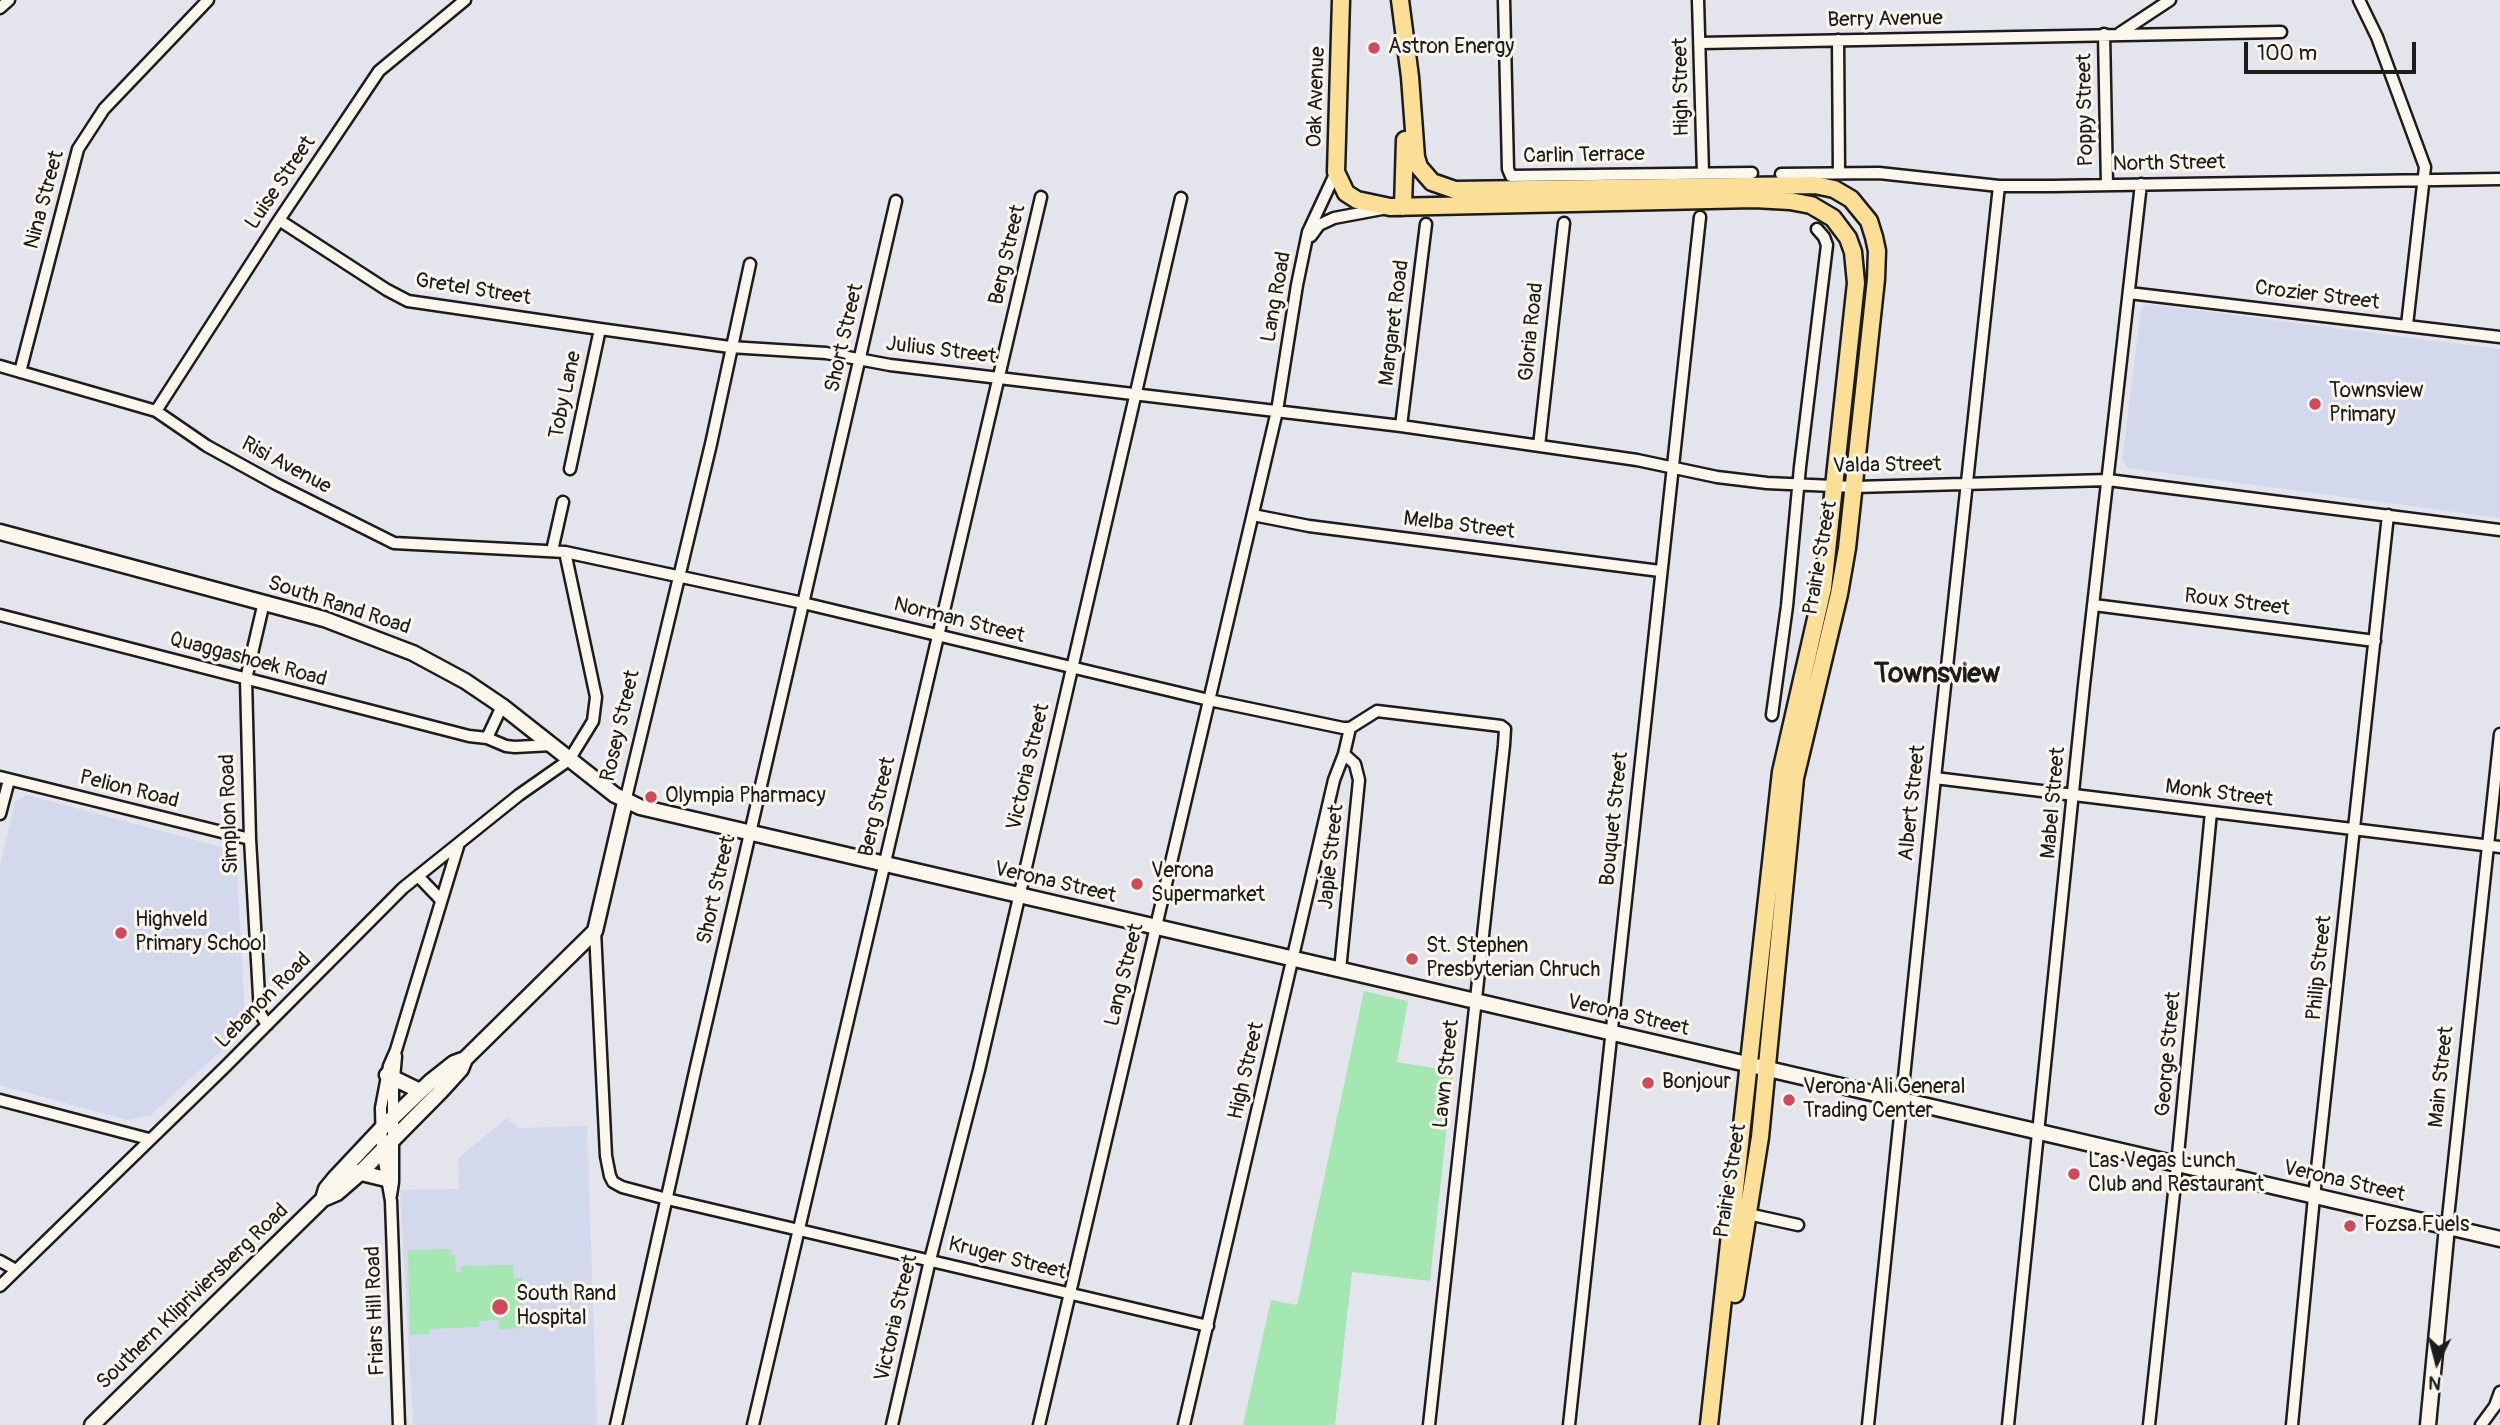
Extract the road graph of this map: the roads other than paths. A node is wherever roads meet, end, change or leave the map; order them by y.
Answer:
1 (9, 0) edge
2 (208, 0) edge
3 (465, 0) edge
4 (1341, 0) edge
5 (1400, 0) edge
6 (1504, 0) edge
7 (1698, 0) edge
8 (2170, 0) edge
9 (2359, 0) edge
10 (0, 8) edge
11 (2281, 32) dead end
12 (2104, 34) junction
13 (2119, 34) junction
14 (1838, 40) junction
15 (1700, 43) junction
16 (1412, 111) junction
17 (1336, 172) junction
18 (1703, 173) junction
19 (1752, 173) dead end
20 (1839, 173) junction
21 (1781, 174) dead end
22 (2500, 179) edge
23 (2425, 180) junction
24 (2141, 184) junction
25 (2107, 185) junction
26 (1999, 186) junction
27 (1346, 193) joint
28 (1041, 197) dead end
29 (1181, 198) dead end
30 (897, 201) dead end
31 (1396, 207) junction
32 (1700, 216) dead end
33 (279, 220) junction
34 (1564, 223) dead end
35 (1426, 224) dead end
36 (1817, 229) dead end
37 (1306, 241) junction
38 (750, 264) dead end
39 (2129, 293) junction
40 (2407, 325) junction
41 (600, 329) junction
42 (2500, 337) edge
43 (730, 347) junction
44 (860, 360) junction
45 (0, 366) edge
46 (20, 372) junction
47 (999, 377) junction
48 (1134, 394) junction
49 (156, 411) junction
50 (1277, 411) junction
51 (1401, 426) junction
52 (1539, 446) junction
53 (1672, 468) junction
54 (570, 469) dead end
55 (2108, 480) junction
56 (1968, 484) junction
57 (1799, 485) junction
58 (1834, 486) junction
59 (1855, 487) junction
60 (563, 502) dead end
61 (1253, 515) junction
62 (2388, 515) junction
63 (2500, 530) edge
64 (0, 532) edge
65 (552, 551) junction
66 (565, 552) junction
67 (1660, 571) junction
68 (678, 578) junction
69 (264, 602) junction
70 (803, 603) junction
71 (2094, 605) junction
72 (0, 615) edge
73 (937, 635) junction
74 (2375, 641) junction
75 (1072, 668) junction
76 (246, 679) junction
77 (1209, 700) junction
78 (502, 706) junction
79 (1772, 715) dead end
80 (1346, 728) junction
81 (2500, 734) edge
82 (486, 738) junction
83 (552, 745) junction
84 (1344, 754) junction
85 (569, 760) junction
86 (4, 778) edge
87 (1935, 778) junction
88 (2074, 796) junction
89 (625, 802) junction
90 (2211, 812) junction
91 (0, 814) edge
92 (2354, 829) junction
93 (750, 833) junction
94 (250, 839) junction
95 (459, 842) junction
96 (2487, 846) junction
97 (2500, 847) edge
98 (885, 864) junction
99 (418, 876) junction
100 (1019, 896) junction
101 (440, 899) junction
102 (1156, 928) junction
103 (595, 931) junction
104 (1293, 959) junction
105 (1340, 970) junction
106 (1474, 1001) junction
107 (267, 1025) junction
108 (1612, 1034) junction
109 (465, 1059) junction
110 (1751, 1066) junction
111 (1767, 1070) junction
112 (390, 1077) junction
113 (420, 1091) junction
114 (0, 1100) edge
115 (1901, 1101) junction
116 (393, 1119) junction
117 (381, 1129) junction
118 (2038, 1133) junction
119 (149, 1139) junction
120 (393, 1139) junction
121 (382, 1150) junction
122 (2177, 1165) junction
123 (343, 1170) junction
124 (360, 1172) junction
125 (386, 1179) junction
126 (633, 1189) joint
127 (390, 1195) junction
128 (2314, 1197) junction
129 (323, 1199) junction
130 (667, 1199) junction
131 (1748, 1214) junction
132 (1798, 1225) dead end
133 (2447, 1227) junction
134 (800, 1228) junction
135 (2500, 1239) edge
136 (930, 1259) junction
137 (0, 1261) edge
138 (16, 1270) junction
139 (0, 1286) edge
140 (1070, 1294) junction
141 (1208, 1326) junction
142 (2500, 1392) edge
143 (92, 1425) edge
144 (399, 1425) edge
145 (616, 1425) edge
146 (753, 1425) edge
147 (892, 1425) edge
148 (1039, 1425) edge
149 (1184, 1425) edge
150 (1429, 1425) edge
151 (1569, 1425) edge
152 (1709, 1425) edge
153 (1719, 1425) edge
154 (1868, 1425) edge
155 (2008, 1425) edge
156 (2148, 1425) edge
157 (2292, 1425) edge
158 (2428, 1425) edge
159 (2482, 1425) edge

1 - 10 street
2 - 46 street, Nina Street
3 - 33 street, Luise Street
4 - 17 main road, Oak Avenue
5 - 16 main road
6 - 18 street, Carlin Terrace
7 - 15 street, High Street
8 - 13 street, Poppy Street
9 - 23 street
11 - 13 street, Berry Avenue
12 - 13 street, Berry Avenue
12 - 14 street, Berry Avenue
12 - 25 street, Poppy Street
14 - 15 street, Berry Avenue
14 - 20 street
15 - 18 street, High Street
16 - 31 main road
16 - 59 main road, Prairie Street
17 - 27 main road, Oak Avenue
17 - 37 street
18 - 19 street, Carlin Terrace
20 - 21 street
20 - 26 street, North Street
22 - 23 street, North Street
23 - 24 street, North Street
23 - 40 street
24 - 25 street, North Street
24 - 39 street, Mabel Street
25 - 26 street, North Street
26 - 56 street, Albert Street
27 - 31 main road, Prairie Street
28 - 47 street, Berg Street
29 - 48 street, Victoria Street
30 - 44 street, Short Street
31 - 37 street, Lang Road
31 - 58 main road, Prairie Street
32 - 53 street, Bouquet Street
33 - 41 street, Gretel Street
33 - 49 street, Luise Street
34 - 52 street, Gloria Road
35 - 51 street, Margaret Road
36 - 57 street
37 - 50 street, Lang Road
38 - 43 street, Rosey Street
39 - 40 street, Crozier Street
39 - 55 street, Mabel Street
40 - 42 street, Crozier Street
41 - 43 street, Julius Street
41 - 54 street, Toby Lane
43 - 44 street, Julius Street
43 - 68 street, Rosey Street
44 - 47 street, Julius Street
44 - 70 street, Short Street
45 - 46 street, Risi Avenue
46 - 49 street, Risi Avenue
47 - 48 street, Julius Street
47 - 73 street, Berg Street
48 - 50 street, Julius Street
48 - 75 street, Victoria Street
49 - 65 street, Risi Avenue
50 - 51 street, Valda Street
50 - 61 street, Lang Street
51 - 52 street, Valda Street
52 - 53 street, Valda Street
53 - 57 street, Valda Street
53 - 67 street, Bouquet Street
55 - 56 street, Valda Street
55 - 62 street, Valda Street
55 - 71 street, Mabel Street
56 - 59 street, Valda Street
56 - 87 street, Albert Street
57 - 58 street, Valda Street
57 - 79 street
58 - 59 street, Valda Street
58 - 110 main road, Prairie Street
59 - 111 main road, Prairie Street
60 - 65 street
61 - 67 street, Melba Street
61 - 77 street, Lang Street
62 - 63 street, Valda Street
62 - 74 street, Philip Street
64 - 69 main road, South Rand Road
65 - 66 street, Risi Avenue
66 - 68 street, Norman Street
66 - 85 street
67 - 108 street, Bouquet Street
68 - 70 street, Norman Street
68 - 89 street, Rosey Street
69 - 76 street, Simplon Road
69 - 78 main road, South Rand Road
70 - 73 street, Norman Street
70 - 93 street, Short Street
71 - 74 street, Roux Street
71 - 88 street, Mabel Street
72 - 76 street, Quaggashoek Road
73 - 75 street, Norman Street
73 - 98 street, Berg Street
74 - 92 street, Philip Street
75 - 77 street, Norman Street
75 - 100 street, Victoria Street
76 - 82 street, Quaggashoek Road
76 - 94 street, Simplon Road
77 - 80 street, Norman Street
77 - 102 street, Lang Street
78 - 82 street
78 - 83 main road, South Rand Road
80 - 84 street, High Street
80 - 106 street, Lawn Street
81 - 96 street, Main Street
82 - 83 street, Quaggashoek Road
83 - 85 main road, South Rand Road
84 - 104 street, High Street
84 - 105 street, Japie Street
85 - 89 main road, South Rand Road
85 - 95 street, Lebanon Road
86 - 91 street
86 - 94 street, Pelion Road
87 - 88 street, Monk Street
87 - 115 street, Albert Street
88 - 90 street, Monk Street
88 - 118 street, Mabel Street
89 - 93 main road, Verona Street
89 - 103 main road, Rosey Street
90 - 92 street, Monk Street
90 - 122 street, George Street
92 - 96 street, Monk Street
92 - 128 street, Philip Street
93 - 98 main road, Verona Street
93 - 130 street, Short Street
94 - 107 street, Simplon Road
95 - 99 street, Lebanon Road
95 - 101 street, Friars Hill Road
96 - 97 street, Monk Street
96 - 133 street, Main Street
98 - 100 main road, Verona Street
98 - 134 street, Berg Street
99 - 101 street
99 - 107 street, Lebanon Road
100 - 102 main road, Verona Street
100 - 136 street, Victoria Street
101 - 112 street, Friars Hill Road
102 - 104 main road, Verona Street
102 - 140 street, Lang Street
103 - 109 main road, Southern Klipriviersberg Road
103 - 126 street, Rosey Street
104 - 105 main road, Verona Street
104 - 141 street, High Street
105 - 106 main road, Verona Street
106 - 108 main road, Verona Street
106 - 150 street, Lawn Street
107 - 119 street, Lebanon Road
108 - 110 main road, Verona Street
108 - 151 street, Bouquet Street
109 - 113 main road, Southern Klipriviersberg Road
109 - 120 main road, Southern Klipriviersberg Road
110 - 111 main road, Verona Street
110 - 152 main road, Prairie Street
111 - 115 main road, Verona Street
111 - 131 main road, Prairie Street
112 - 113 main road
112 - 116 street, Friars Hill Road
112 - 117 street, Friars Hill Road
113 - 116 main road, Southern Klipriviersberg Road
114 - 119 street
115 - 118 main road, Verona Street
115 - 154 street, Albert Street
116 - 117 main road, Southern Klipriviersberg Road
116 - 120 street, Friars Hill Road
117 - 121 street, Friars Hill Road
117 - 123 main road, Southern Klipriviersberg Road
118 - 122 main road, Verona Street
118 - 155 street, Mabel Street
119 - 138 street, Lebanon Road
120 - 121 main road, Southern Klipriviersberg Road
120 - 127 street, Friars Hill Road
121 - 124 main road, Southern Klipriviersberg Road
121 - 125 street, Friars Hill Road
122 - 128 main road, Verona Street
122 - 156 street, George Street
123 - 124 main road
123 - 129 main road, Southern Klipriviersberg Road
124 - 125 main road
124 - 129 main road, Southern Klipriviersberg Road
125 - 127 street, Friars Hill Road
126 - 130 street, Kruger Street
127 - 144 street, Friars Hill Road
128 - 133 main road, Verona Street
128 - 157 street, Philip Street
129 - 143 main road, Southern Klipriviersberg Road
130 - 134 street, Kruger Street
130 - 145 street, Short Street
131 - 132 street
131 - 153 main road, Prairie Street
133 - 135 main road, Verona Street
133 - 158 main road, Main Street
134 - 136 street, Kruger Street
134 - 146 street, Berg Street
136 - 140 street, Kruger Street
136 - 147 street, Victoria Street
137 - 138 street
138 - 139 street, Lebanon Road
140 - 141 street, Kruger Street
140 - 148 street, Lang Street
141 - 149 street, High Street
142 - 159 street

